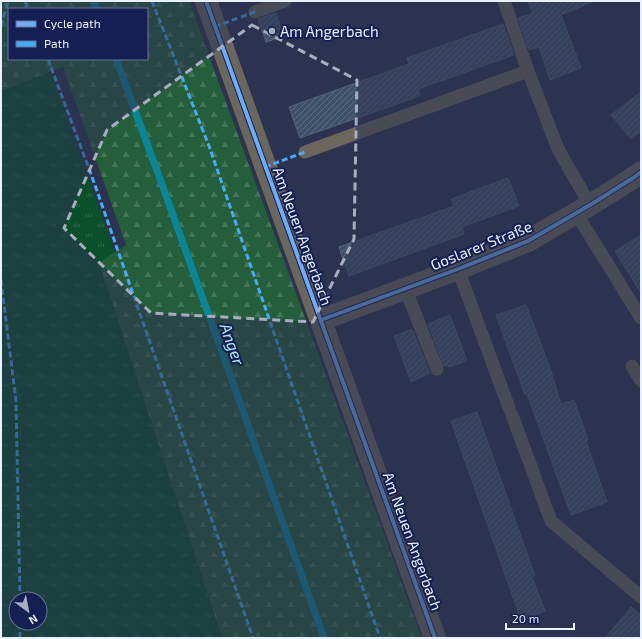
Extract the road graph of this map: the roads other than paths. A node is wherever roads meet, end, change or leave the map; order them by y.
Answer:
1 (206, 1) edge
2 (286, 1) edge
3 (504, 1) edge
4 (255, 12) dead end
5 (528, 71) junction
6 (305, 152) dead end
7 (641, 172) edge
8 (583, 209) junction
9 (458, 269) junction
10 (405, 288) junction
11 (641, 318) edge
12 (321, 320) junction
13 (632, 366) dead end
14 (437, 369) dead end
15 (641, 381) edge
16 (641, 597) edge
17 (435, 638) edge

1 - 12 street, Am Neuen Angerbach
2 - 4 lane
3 - 5 lane
5 - 6 lane
5 - 8 lane
7 - 8 street, Goslarer Straße
8 - 9 street, Goslarer Straße
8 - 11 lane
9 - 10 street, Goslarer Straße
9 - 16 lane
10 - 12 street, Goslarer Straße
10 - 14 lane
12 - 17 street, Am Neuen Angerbach
13 - 15 lane

